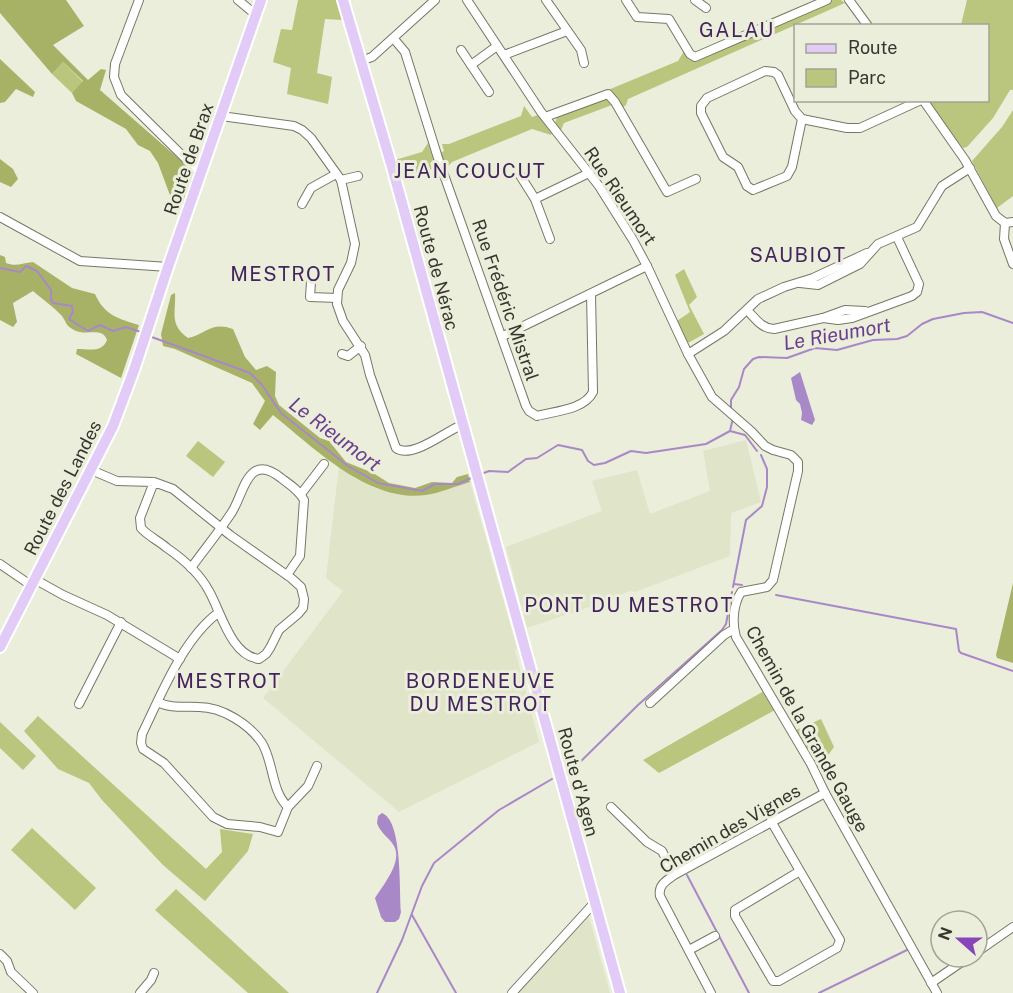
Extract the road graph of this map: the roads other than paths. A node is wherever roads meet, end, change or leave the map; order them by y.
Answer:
1 (139, 0) edge
2 (238, 0) edge
3 (261, 0) edge
4 (343, 0) edge
5 (435, 0) edge
6 (467, 0) edge
7 (546, 0) edge
8 (626, 0) edge
9 (695, 0) edge
10 (826, 0) edge
11 (849, 0) edge
12 (706, 8) dead end
13 (256, 15) junction
14 (867, 24) edge
15 (567, 31) junction
16 (394, 39) junction
17 (497, 46) junction
18 (461, 50) dead end
19 (504, 55) junction
20 (360, 61) junction
21 (584, 63) dead end
22 (471, 65) junction
23 (489, 92) dead end
24 (918, 102) edge
25 (923, 102) edge
26 (221, 116) junction
27 (545, 117) junction
28 (802, 119) junction
29 (970, 168) junction
30 (518, 172) dead end
31 (589, 173) junction
32 (201, 174) junction
33 (358, 176) dead end
34 (338, 177) junction
35 (696, 179) dead end
36 (535, 199) junction
37 (302, 204) dead end
38 (0, 217) edge
39 (1006, 222) edge
40 (897, 237) junction
41 (550, 239) dead end
42 (1013, 264) edge
43 (647, 266) junction
44 (168, 267) junction
45 (311, 282) dead end
46 (591, 294) junction
47 (337, 298) junction
48 (747, 310) junction
49 (146, 334) joint
50 (502, 336) junction
51 (361, 346) junction
52 (342, 354) dead end
53 (688, 354) junction
54 (732, 415) joint
55 (462, 425) junction
56 (324, 464) dead end
57 (91, 470) junction
58 (476, 475) joint
59 (154, 482) junction
60 (301, 494) junction
61 (222, 526) junction
62 (0, 564) edge
63 (191, 568) junction
64 (287, 575) junction
65 (34, 583) junction
66 (218, 612) junction
67 (121, 622) junction
68 (734, 629) junction
69 (0, 647) edge
70 (180, 659) junction
71 (158, 702) junction
72 (650, 703) dead end
73 (79, 704) dead end
74 (316, 766) dead end
75 (825, 793) junction
76 (288, 807) junction
77 (611, 807) dead end
78 (771, 821) junction
79 (800, 871) junction
80 (674, 875) junction
81 (595, 902) junction
82 (1013, 927) edge
83 (715, 936) dead end
84 (989, 944) edge
85 (689, 950) junction
86 (0, 954) edge
87 (951, 969) edge
88 (154, 972) dead end
89 (931, 983) junction
90 (33, 993) edge
91 (140, 993) edge
92 (512, 993) edge
93 (620, 993) edge
94 (711, 993) edge
95 (937, 993) edge

1 - 32 street
2 - 13 street
3 - 13 main road, Route de Brax
4 - 20 main road, Route de Nérac
5 - 16 street
6 - 17 street, Rue Rieumort
7 - 15 street
8 - 10 street
9 - 12 street
11 - 14 street
13 - 26 main road, Route de Brax
15 - 19 street
15 - 21 street
16 - 20 street
16 - 50 street, Rue Frédéric Mistral
17 - 19 street, Rue Rieumort
17 - 22 street
18 - 22 street
19 - 27 street, Rue Rieumort
20 - 55 main road, Route de Nérac
22 - 23 street
24 - 28 street
25 - 29 street
26 - 32 main road, Route de Brax
26 - 34 street
27 - 31 street, Rue Rieumort
27 - 35 street
28 - 28 street
29 - 39 street
29 - 40 street
30 - 36 street
31 - 36 street
31 - 43 street, Rue Rieumort
32 - 44 main road, Route de Brax
33 - 34 street
34 - 37 street
34 - 47 street
36 - 41 street
38 - 44 street
39 - 42 street
40 - 48 street
40 - 48 street
43 - 46 street
43 - 53 street, Rue Rieumort
44 - 49 main road, Route de Brax
45 - 47 street
46 - 50 street
46 - 50 street, Rue Frédéric Mistral
47 - 51 street
48 - 53 street
49 - 57 main road, Route des Landes
51 - 52 street
51 - 55 street
53 - 54 street, Rue Rieumort
54 - 68 street, Chemin de la Grande Gauge
55 - 58 main road, Route de Nérac
56 - 60 street
57 - 59 street
57 - 65 main road, Route des Landes
58 - 81 main road, Route d'Agen
59 - 61 street
59 - 63 street
60 - 61 street
60 - 64 street
61 - 63 street
61 - 64 street
62 - 65 street
63 - 66 street
64 - 66 street
65 - 67 street
65 - 69 main road, Route des Landes
66 - 70 street
67 - 70 street
67 - 73 street
68 - 72 street
68 - 75 street, Chemin de la Grande Gauge
70 - 71 street
71 - 76 street
71 - 76 street
74 - 76 street
75 - 78 street, Chemin des Vignes
75 - 89 street, Chemin de la Grande Gauge
77 - 80 street
78 - 79 street
78 - 80 street, Chemin des Vignes
79 - 79 street
80 - 85 street, Chemin des Vignes
81 - 92 street
81 - 93 main road, Route d'Agen
82 - 84 street
83 - 85 street
85 - 94 street, Chemin des Vignes
86 - 90 street
87 - 89 street
88 - 91 street
89 - 95 street, Chemin de la Grande Gauge

